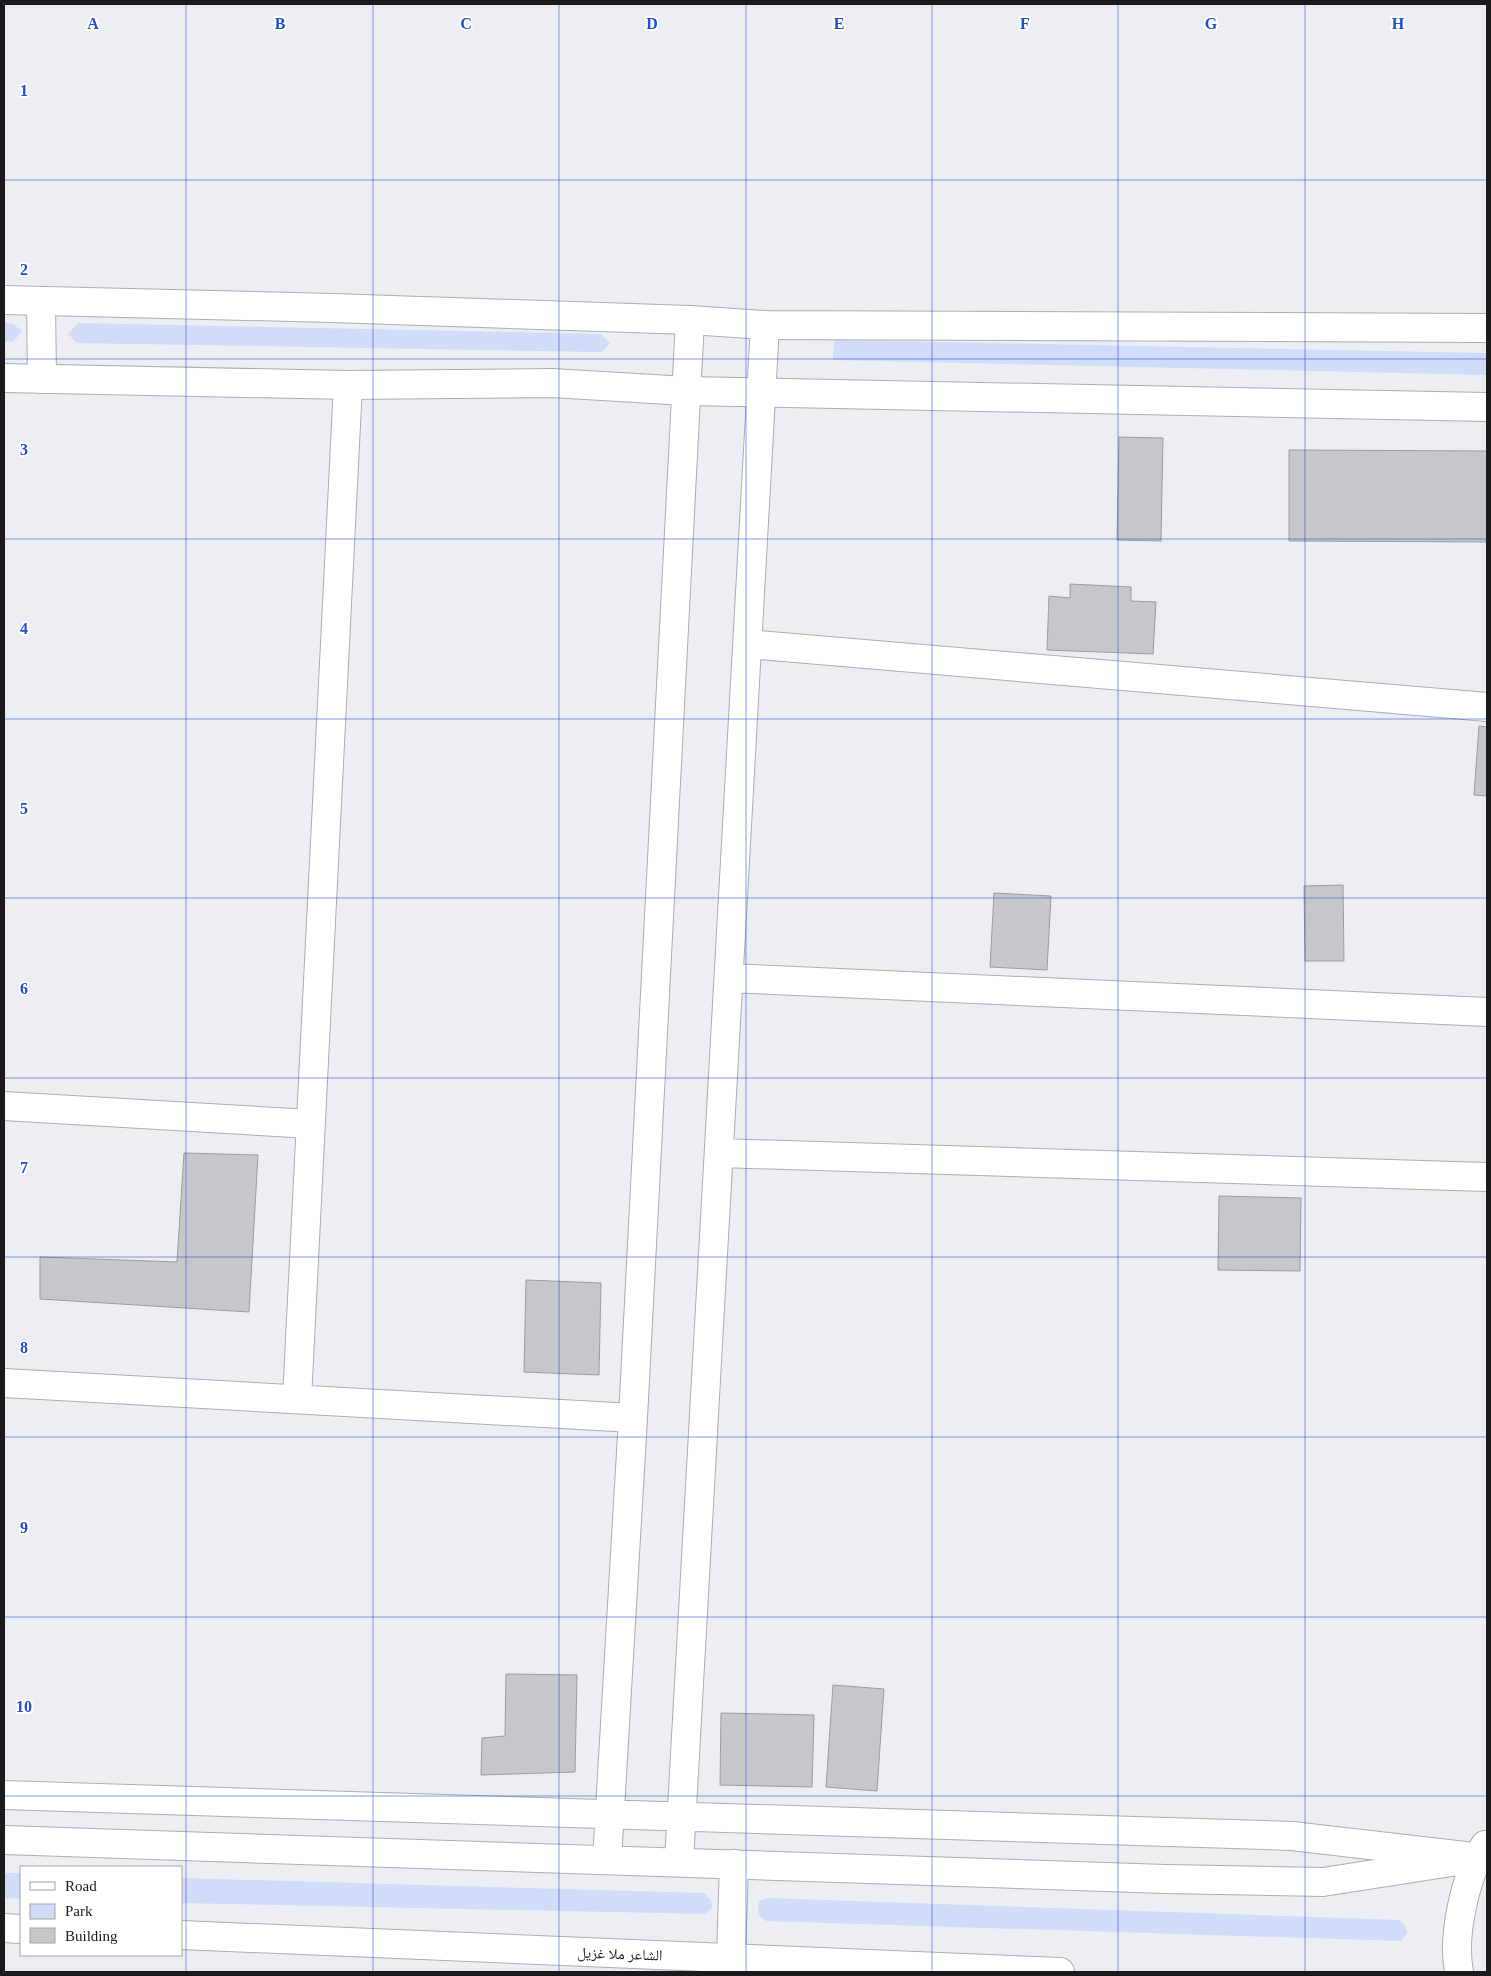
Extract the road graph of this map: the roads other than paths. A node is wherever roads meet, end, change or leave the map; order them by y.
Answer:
1 (4, 300) edge
2 (41, 301) junction
3 (690, 320) junction
4 (766, 325) junction
5 (1487, 328) edge
6 (4, 378) edge
7 (42, 379) junction
8 (348, 385) junction
9 (686, 391) junction
10 (762, 393) junction
11 (1487, 407) edge
12 (748, 644) junction
13 (1487, 707) edge
14 (729, 978) junction
15 (1487, 1012) edge
16 (4, 1106) edge
17 (311, 1124) junction
18 (719, 1153) junction
19 (1487, 1177) edge
20 (4, 1383) edge
21 (296, 1399) junction
22 (633, 1418) junction
23 (4, 1795) edge
24 (610, 1814) junction
25 (681, 1816) junction
26 (4, 1840) edge
27 (1482, 1850) edge
28 (607, 1860) junction
29 (679, 1862) junction
30 (734, 1864) junction
31 (4, 1928) edge
32 (20, 1929) edge
33 (182, 1935) edge
34 (732, 1958) junction
35 (1060, 1972) edge
36 (1459, 1972) edge

1 - 2 street
2 - 3 street
2 - 7 street
3 - 4 street
3 - 9 street
4 - 5 street
4 - 10 street
6 - 7 street
7 - 8 street
8 - 9 street
8 - 17 street
9 - 10 street
9 - 22 street
10 - 11 street
10 - 12 street
12 - 13 street
12 - 14 street
14 - 15 street
14 - 18 street
16 - 17 street
17 - 21 street
18 - 19 street
18 - 25 street
20 - 21 street
21 - 22 street
22 - 24 street
23 - 24 street
24 - 25 street
24 - 28 street
25 - 27 street
25 - 29 street
26 - 28 street
27 - 30 street
27 - 36 street
28 - 29 street
29 - 30 street
30 - 34 street
31 - 32 street
33 - 34 street, الشاعر ملا غزيل
34 - 35 street, الشاعر ملا غزيل

